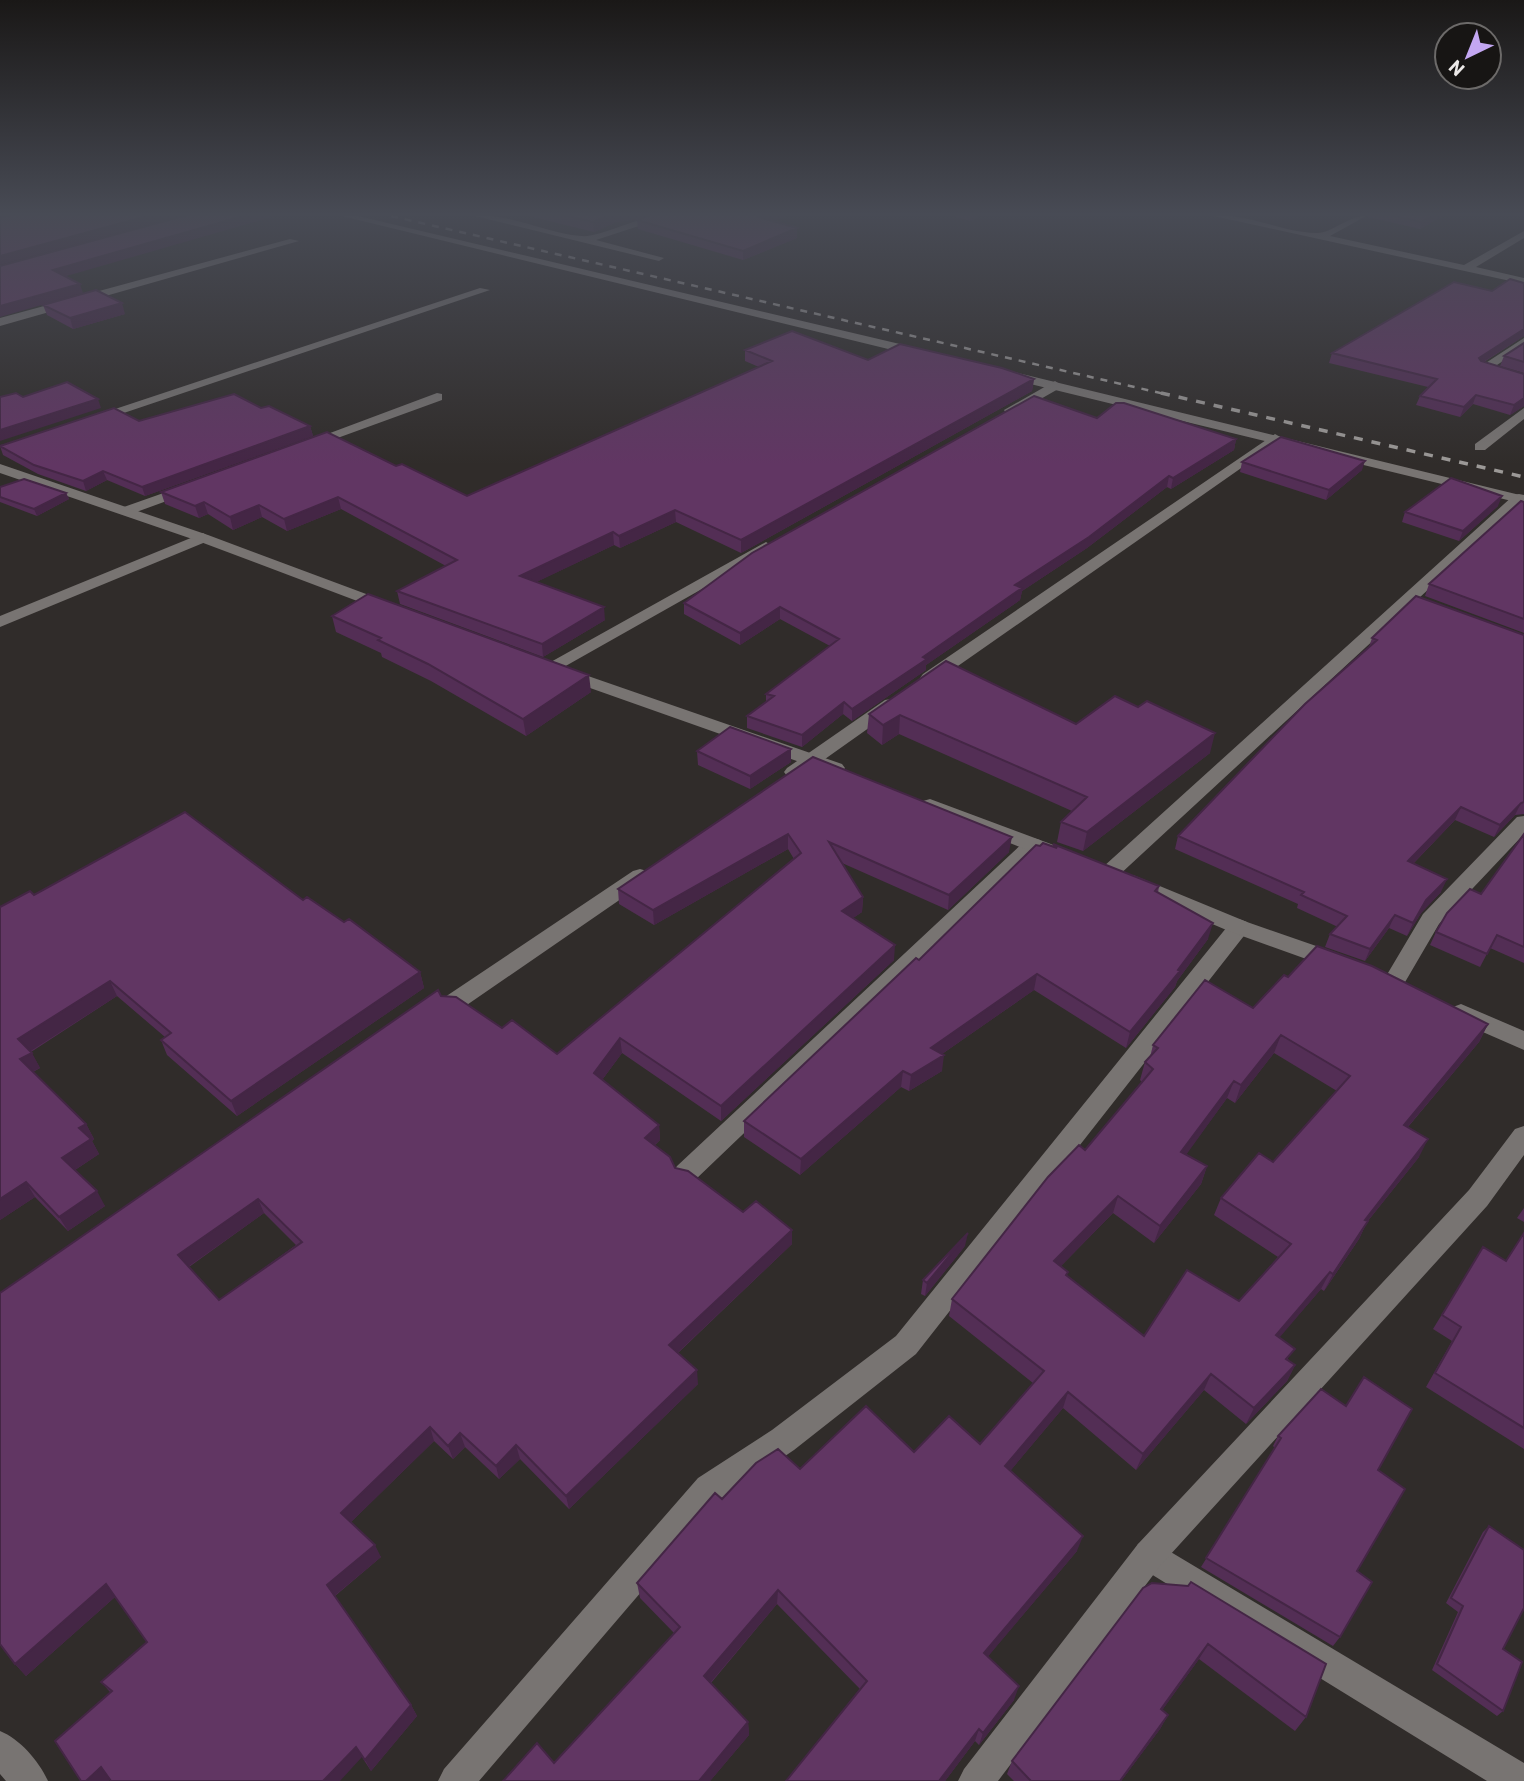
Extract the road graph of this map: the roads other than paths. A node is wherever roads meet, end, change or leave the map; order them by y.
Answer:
1 (83, 299) edge
2 (456, 299) edge
3 (697, 299) edge
4 (0, 322) edge
5 (1524, 342) edge
6 (933, 356) edge
7 (987, 369) edge
8 (1524, 379) edge
9 (1055, 385) junction
10 (436, 397) dead end
11 (1524, 412) edge
12 (995, 419) edge
13 (78, 423) edge
14 (1275, 438) junction
15 (1480, 447) dead end
16 (294, 449) edge
17 (0, 468) edge
18 (203, 482) edge
19 (1522, 499) edge
20 (125, 511) junction
21 (203, 538) junction
22 (778, 540) edge
23 (408, 615) edge
24 (0, 622) edge
25 (811, 760) junction
26 (850, 774) edge
27 (781, 780) edge
28 (915, 799) edge
29 (1524, 822) edge
30 (1033, 845) junction
31 (1072, 859) edge
32 (658, 863) edge
33 (1239, 927) junction
34 (440, 998) edge
35 (1441, 1004) edge
36 (1524, 1041) edge
37 (1524, 1136) edge
38 (686, 1173) edge
39 (1149, 1555) junction
40 (0, 1748) edge
41 (30, 1781) edge
42 (456, 1781) edge
43 (976, 1781) edge
44 (1520, 1781) edge

1 - 4 street
2 - 13 street
3 - 6 street
5 - 8 street
7 - 9 street
9 - 12 street
9 - 14 street
10 - 16 street
11 - 15 street
14 - 19 street
14 - 25 street
17 - 20 street
18 - 20 street
19 - 33 street
20 - 21 street
21 - 23 street
21 - 24 street
22 - 25 street
25 - 26 street
25 - 27 street
28 - 30 street
29 - 33 street
30 - 31 street
30 - 38 street
32 - 34 street
33 - 42 street
35 - 36 street
37 - 39 street
39 - 43 street
39 - 44 street
40 - 41 street

